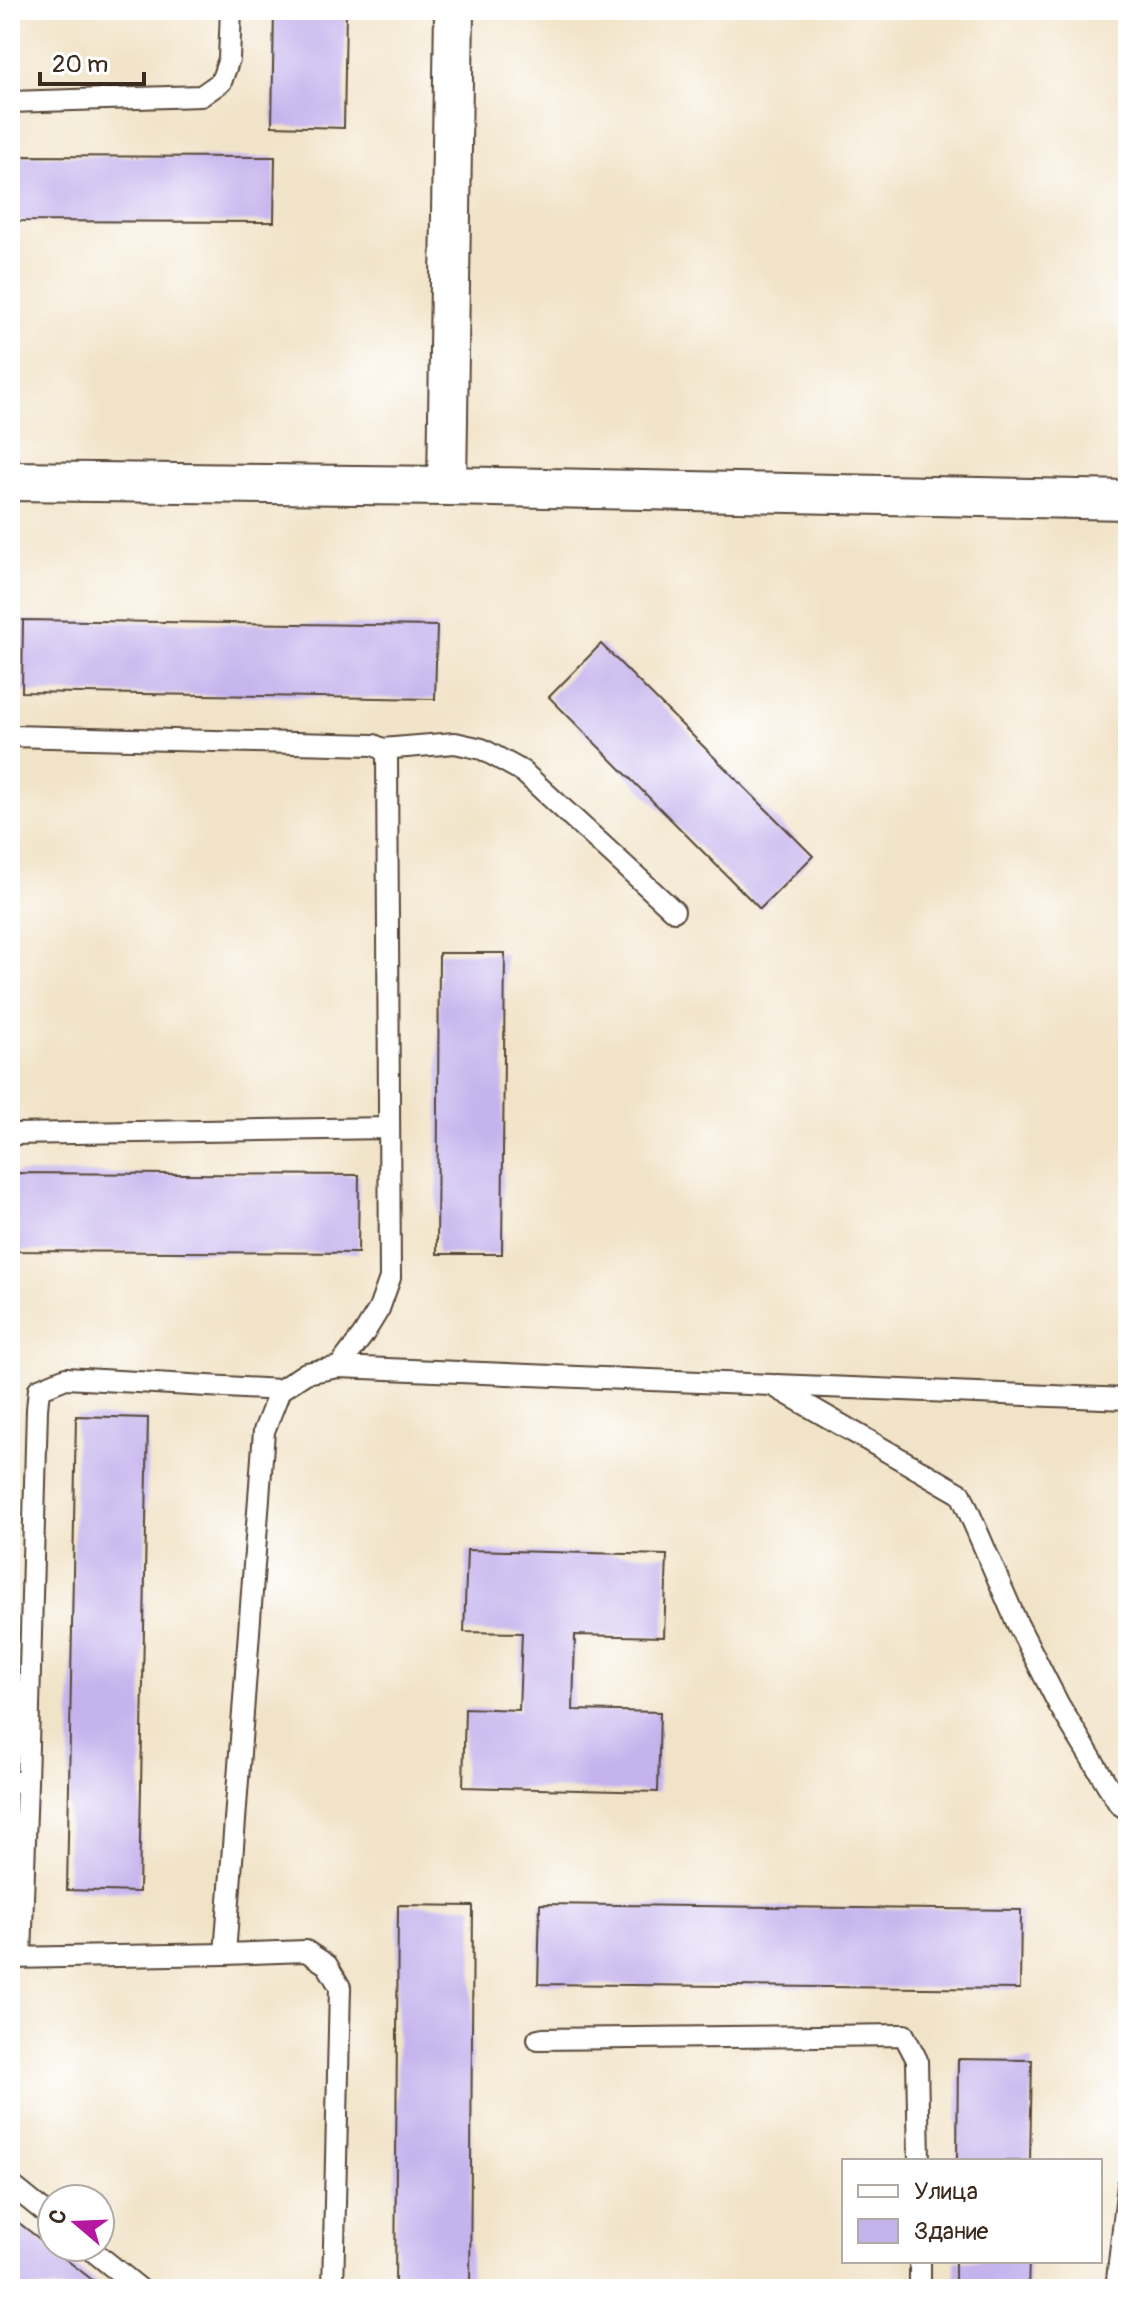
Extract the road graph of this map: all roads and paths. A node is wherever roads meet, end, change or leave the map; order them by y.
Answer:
1 (231, 10) edge
2 (454, 10) edge
3 (10, 102) edge
4 (10, 481) edge
5 (447, 486) junction
6 (1128, 500) edge
7 (10, 736) edge
8 (382, 749) junction
9 (674, 911) dead end
10 (389, 1128) junction
11 (10, 1134) edge
12 (339, 1367) junction
13 (772, 1385) junction
14 (280, 1390) junction
15 (1128, 1399) edge
16 (18, 1782) edge
17 (1128, 1810) edge
18 (225, 1954) junction
19 (16, 1957) edge
20 (538, 2039) dead end
21 (919, 2159) edge
22 (10, 2184) edge
23 (1128, 2185) edge
24 (36, 2205) edge
25 (108, 2263) edge
26 (920, 2263) edge
27 (140, 2289) edge
28 (333, 2289) edge
29 (920, 2289) edge
30 (1116, 2289) edge

1 - 3 lane
2 - 5 street
4 - 5 street
5 - 6 street
7 - 8 lane
8 - 9 lane
8 - 10 lane
10 - 11 lane
10 - 12 lane
12 - 13 lane
12 - 14 lane
13 - 15 lane
13 - 17 lane
14 - 16 lane
14 - 18 lane
16 - 19 lane
18 - 19 lane
18 - 28 lane
20 - 21 lane
22 - 24 lane
23 - 30 lane
25 - 27 lane
26 - 29 lane

